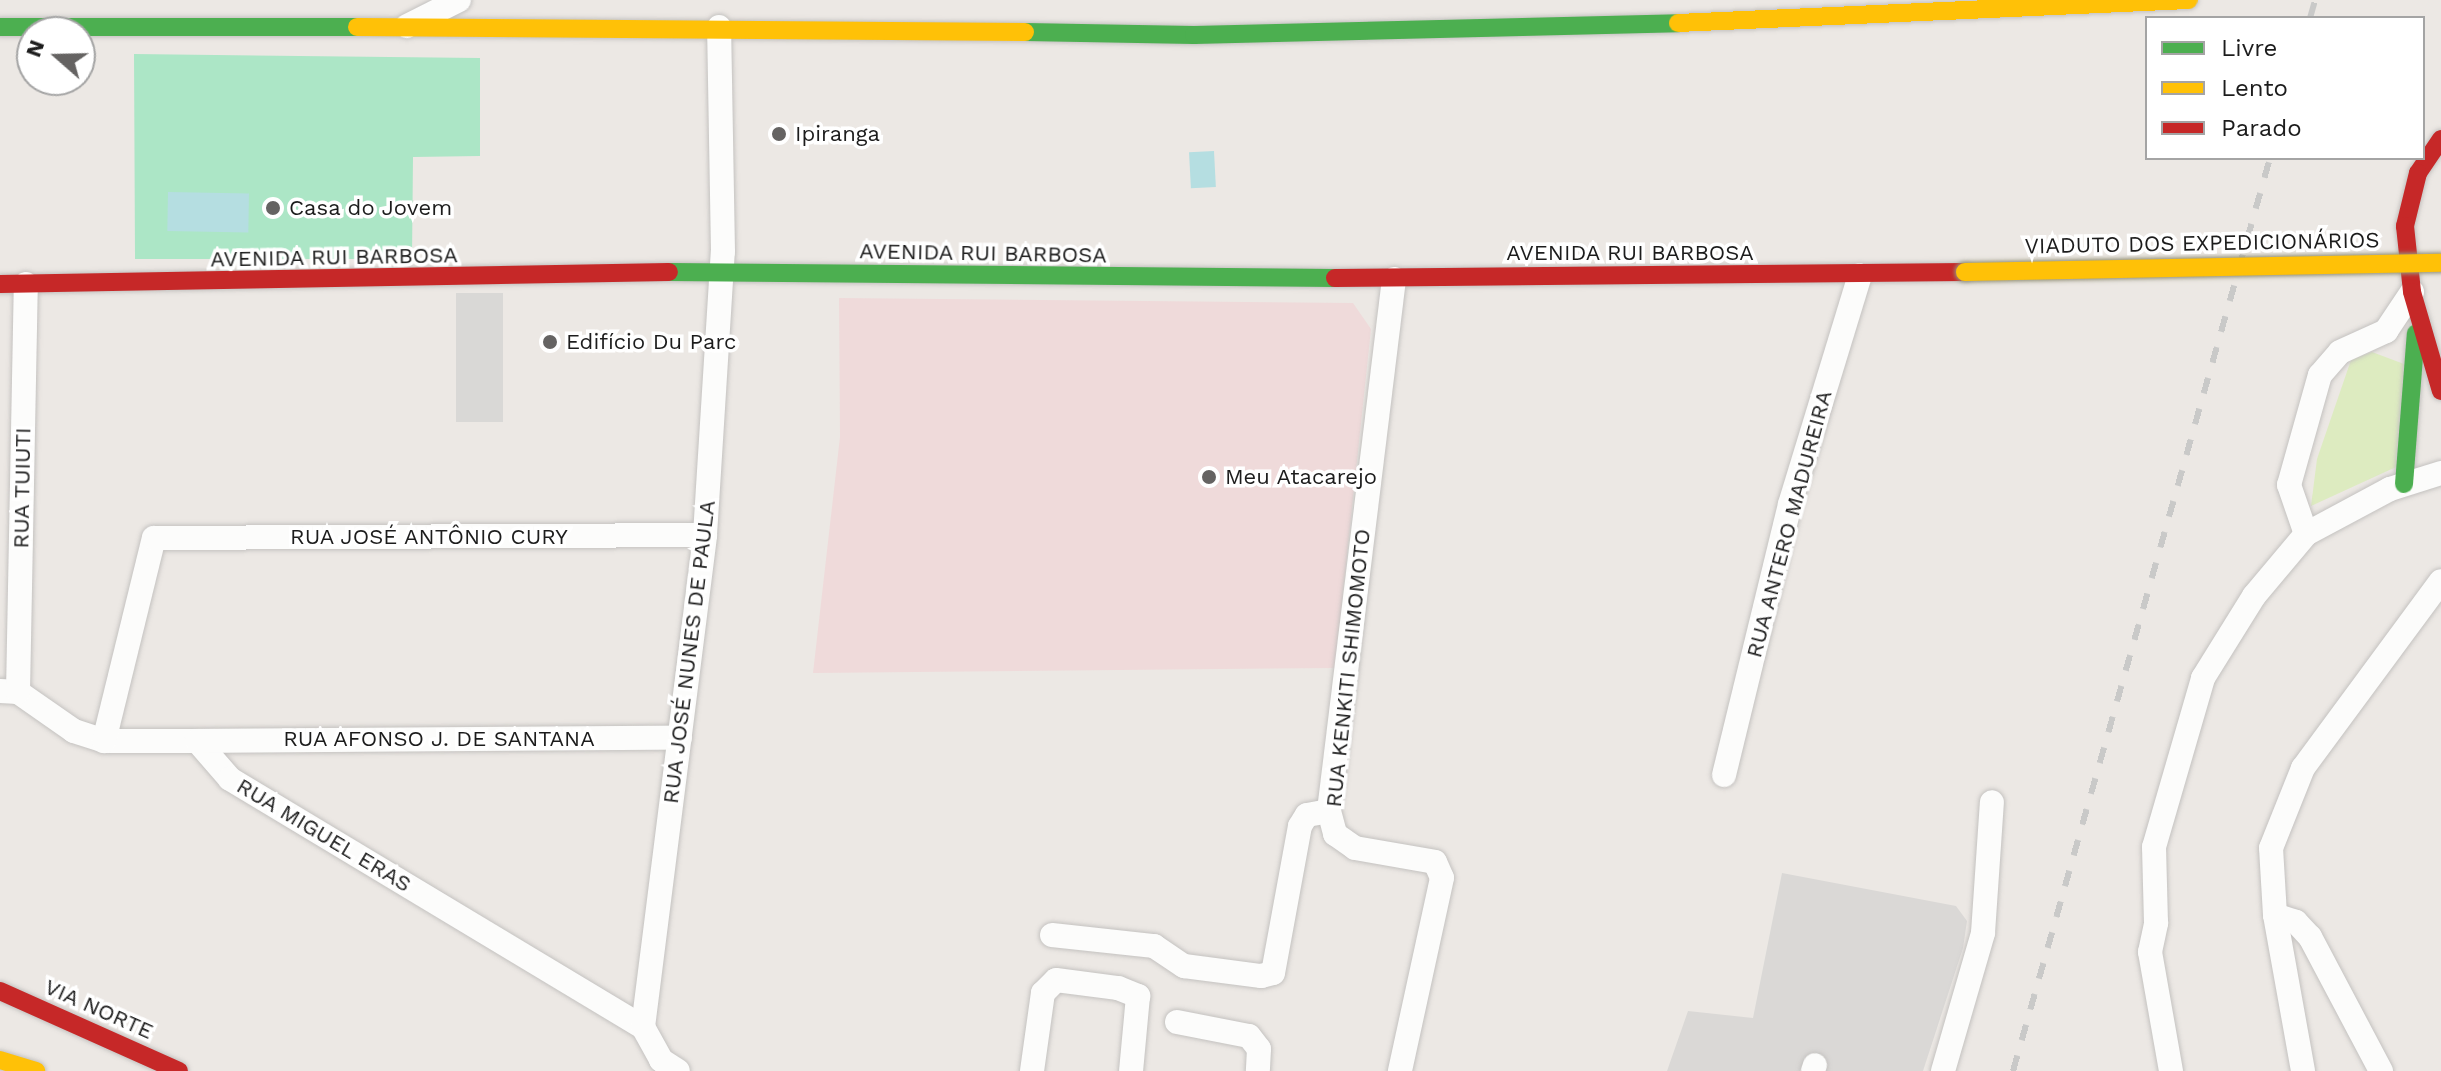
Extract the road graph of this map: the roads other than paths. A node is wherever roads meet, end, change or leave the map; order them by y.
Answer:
1 (459, 0) edge
2 (2188, 0) edge
3 (0, 27) edge
4 (719, 27) junction
5 (396, 31) junction
6 (2441, 139) edge
7 (2441, 263) edge
8 (1965, 272) joint
9 (720, 274) junction
10 (1860, 275) junction
11 (1394, 279) junction
12 (0, 284) edge
13 (26, 284) junction
14 (2415, 303) junction
15 (2441, 391) edge
16 (2439, 478) edge
17 (2404, 484) junction
18 (2306, 534) junction
19 (705, 535) junction
20 (2441, 581) edge
21 (9, 691) edge
22 (680, 738) junction
23 (104, 741) junction
24 (197, 741) junction
25 (1724, 775) dead end
26 (1992, 802) dead end
27 (1329, 811) junction
28 (2275, 915) junction
29 (1052, 935) dead end
30 (0, 991) edge
31 (1177, 1022) dead end
32 (643, 1027) junction
33 (0, 1060) edge
34 (36, 1071) edge
35 (179, 1071) edge
36 (678, 1071) edge
37 (1032, 1071) edge
38 (1131, 1071) edge
39 (1258, 1071) edge
40 (1400, 1071) edge
41 (1943, 1071) edge
42 (2171, 1071) edge
43 (2303, 1071) edge
44 (2381, 1071) edge

1 - 5 street
2 - 4 main road
3 - 5 main road
4 - 5 main road
4 - 9 street, RUA JOSÉ NUNES DE PAULA
6 - 14 main road
7 - 8 main road, VIADUTO DOS EXPEDICIONÁRIOS, bridge
8 - 10 main road, AVENIDA RUI BARBOSA
9 - 11 main road, AVENIDA RUI BARBOSA
9 - 13 main road, AVENIDA RUI BARBOSA
9 - 19 street, RUA JOSÉ NUNES DE PAULA
10 - 11 main road, AVENIDA RUI BARBOSA
10 - 25 street, RUA ANTERO MADUREIRA
11 - 27 street, RUA KENKITI SHIMOMOTO
12 - 13 main road, AVENIDA RUI BARBOSA
13 - 21 street, RUA TUIUTI
14 - 15 main road
14 - 17 main road
14 - 18 street
16 - 17 street
17 - 18 street
18 - 42 street
19 - 22 street, RUA JOSÉ NUNES DE PAULA
19 - 23 street, RUA JOSÉ ANTÔNIO CURY
20 - 28 street
21 - 23 street
22 - 24 street, RUA AFONSO J. DE SANTANA
22 - 32 street, RUA JOSÉ NUNES DE PAULA
23 - 24 street
24 - 32 street, RUA MIGUEL ERAS
26 - 41 street
27 - 29 street
27 - 40 street, RUA KENKITI SHIMOMOTO
28 - 43 street
28 - 44 street
30 - 35 main road, VIA NORTE
31 - 39 street
32 - 36 street
33 - 34 main road
37 - 38 street

